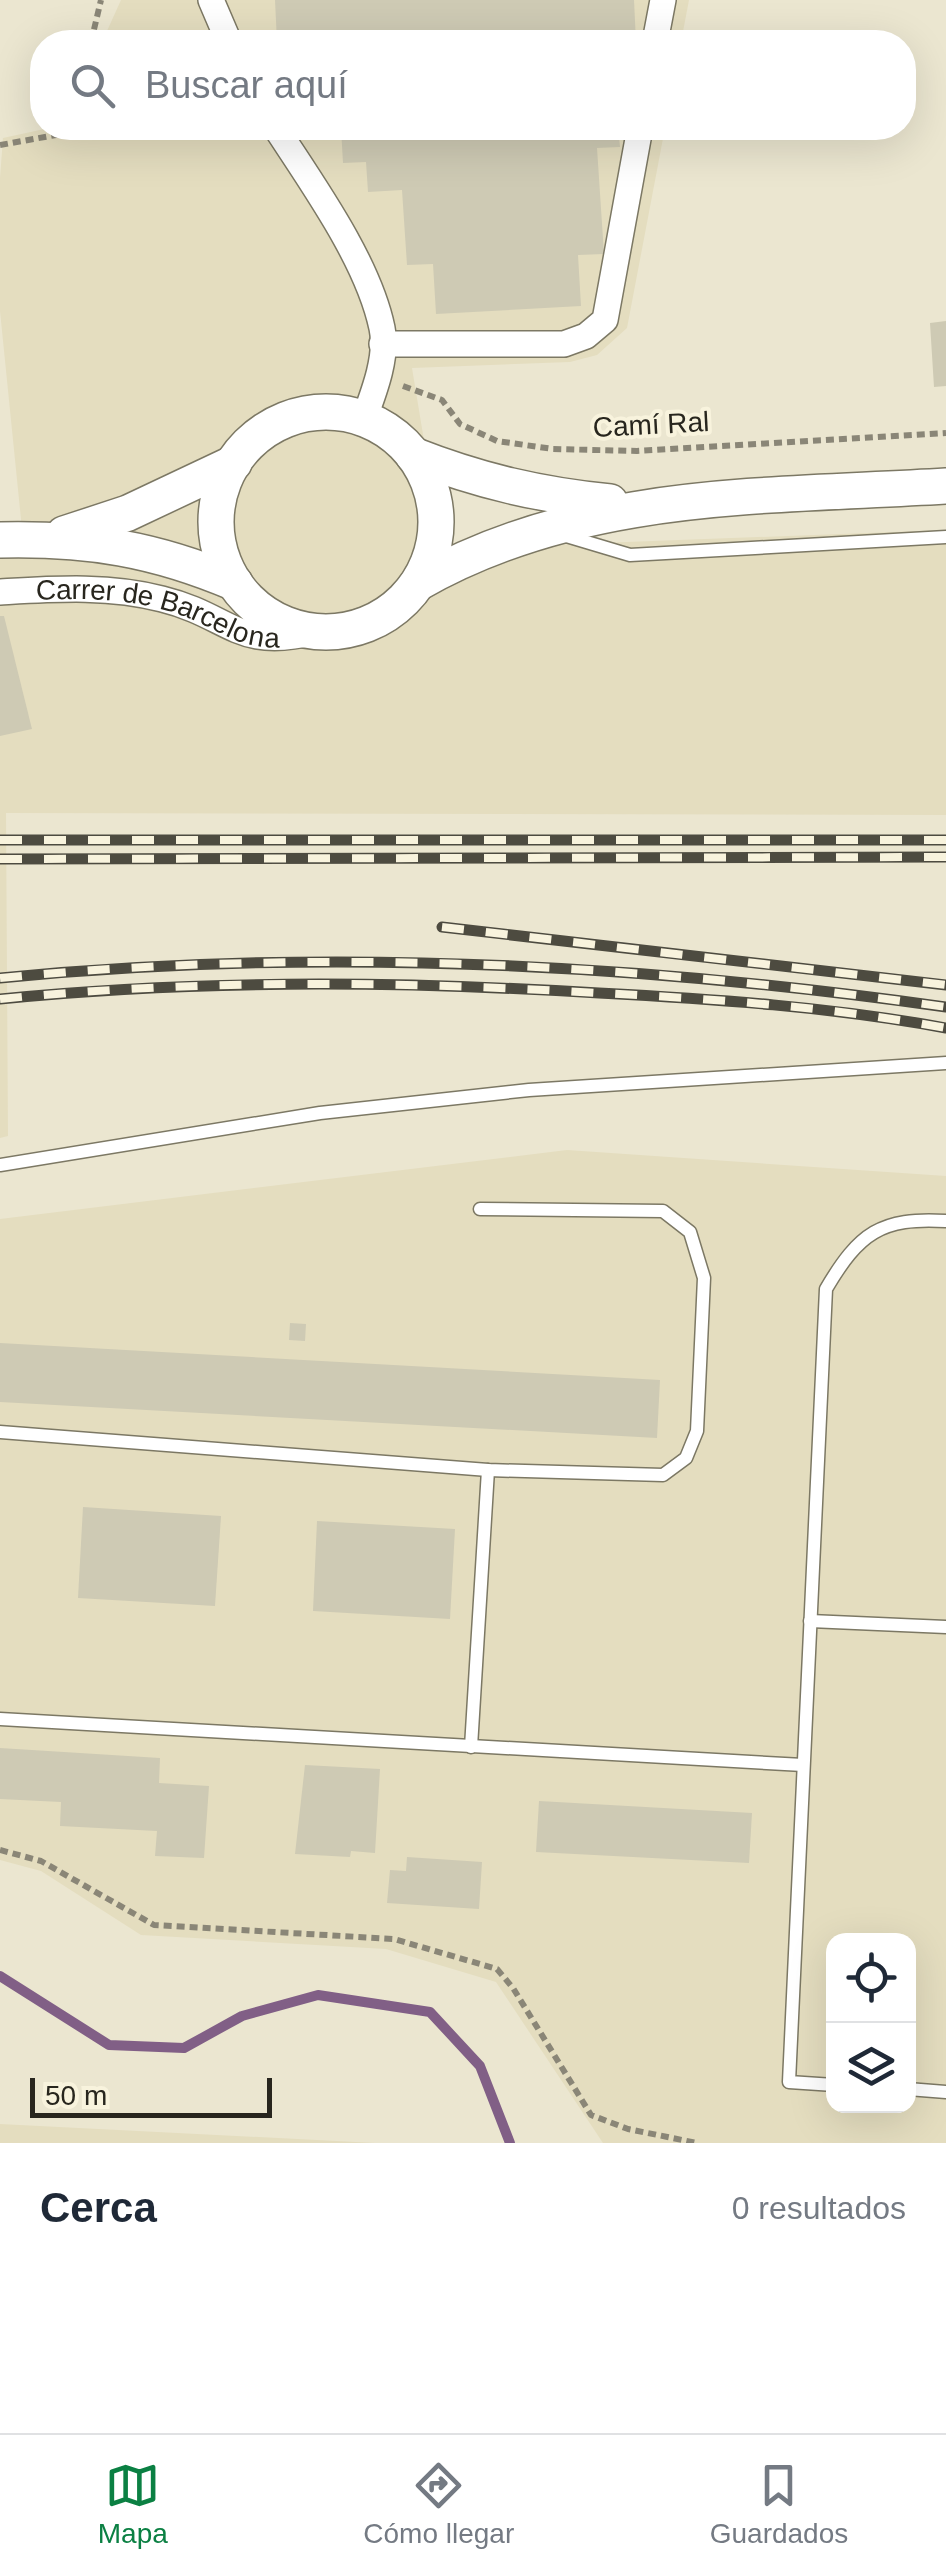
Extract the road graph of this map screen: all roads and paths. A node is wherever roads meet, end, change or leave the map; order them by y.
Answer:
1 (101, 0) edge
2 (211, 0) edge
3 (663, 0) edge
4 (94, 30) edge
5 (224, 30) edge
6 (657, 30) edge
7 (30, 140) edge
8 (284, 140) edge
9 (638, 140) edge
10 (0, 145) edge
11 (382, 344) junction
12 (378, 378) junction
13 (364, 419) junction
14 (946, 432) edge
15 (413, 455) junction
16 (234, 464) junction
17 (946, 486) edge
18 (643, 505) junction
19 (542, 527) junction
20 (946, 537) edge
21 (52, 539) junction
22 (0, 540) edge
23 (418, 583) junction
24 (235, 584) junction
25 (0, 592) edge
26 (314, 632) junction
27 (946, 1063) edge
28 (0, 1165) edge
29 (480, 1209) dead end
30 (946, 1221) edge
31 (0, 1432) edge
32 (488, 1470) junction
33 (810, 1621) junction
34 (946, 1627) edge
35 (0, 1719) edge
36 (471, 1747) junction
37 (804, 1765) junction
38 (0, 1850) edge
39 (826, 2084) edge
40 (916, 2090) edge
41 (946, 2092) edge
42 (697, 2143) edge

1 - 4 path
2 - 5 street
3 - 6 street
7 - 10 path
8 - 11 street
9 - 11 street
11 - 12 street
12 - 13 street
12 - 14 path, Camí Ral
13 - 15 main road
13 - 16 main road
15 - 18 main road
15 - 23 main road
16 - 21 main road, Carrer de Barcelona
16 - 24 main road
17 - 18 main road
18 - 19 main road
19 - 20 lane
19 - 23 main road
21 - 22 main road, Carrer de Barcelona
21 - 24 main road, Carrer de Barcelona
23 - 26 main road
24 - 26 main road
25 - 26 street, Carrer de Barcelona
27 - 28 lane
29 - 32 lane
30 - 33 lane
31 - 32 lane
32 - 36 lane
33 - 34 lane
33 - 37 lane
35 - 36 lane
36 - 37 lane
37 - 39 lane
38 - 42 path
40 - 41 lane

